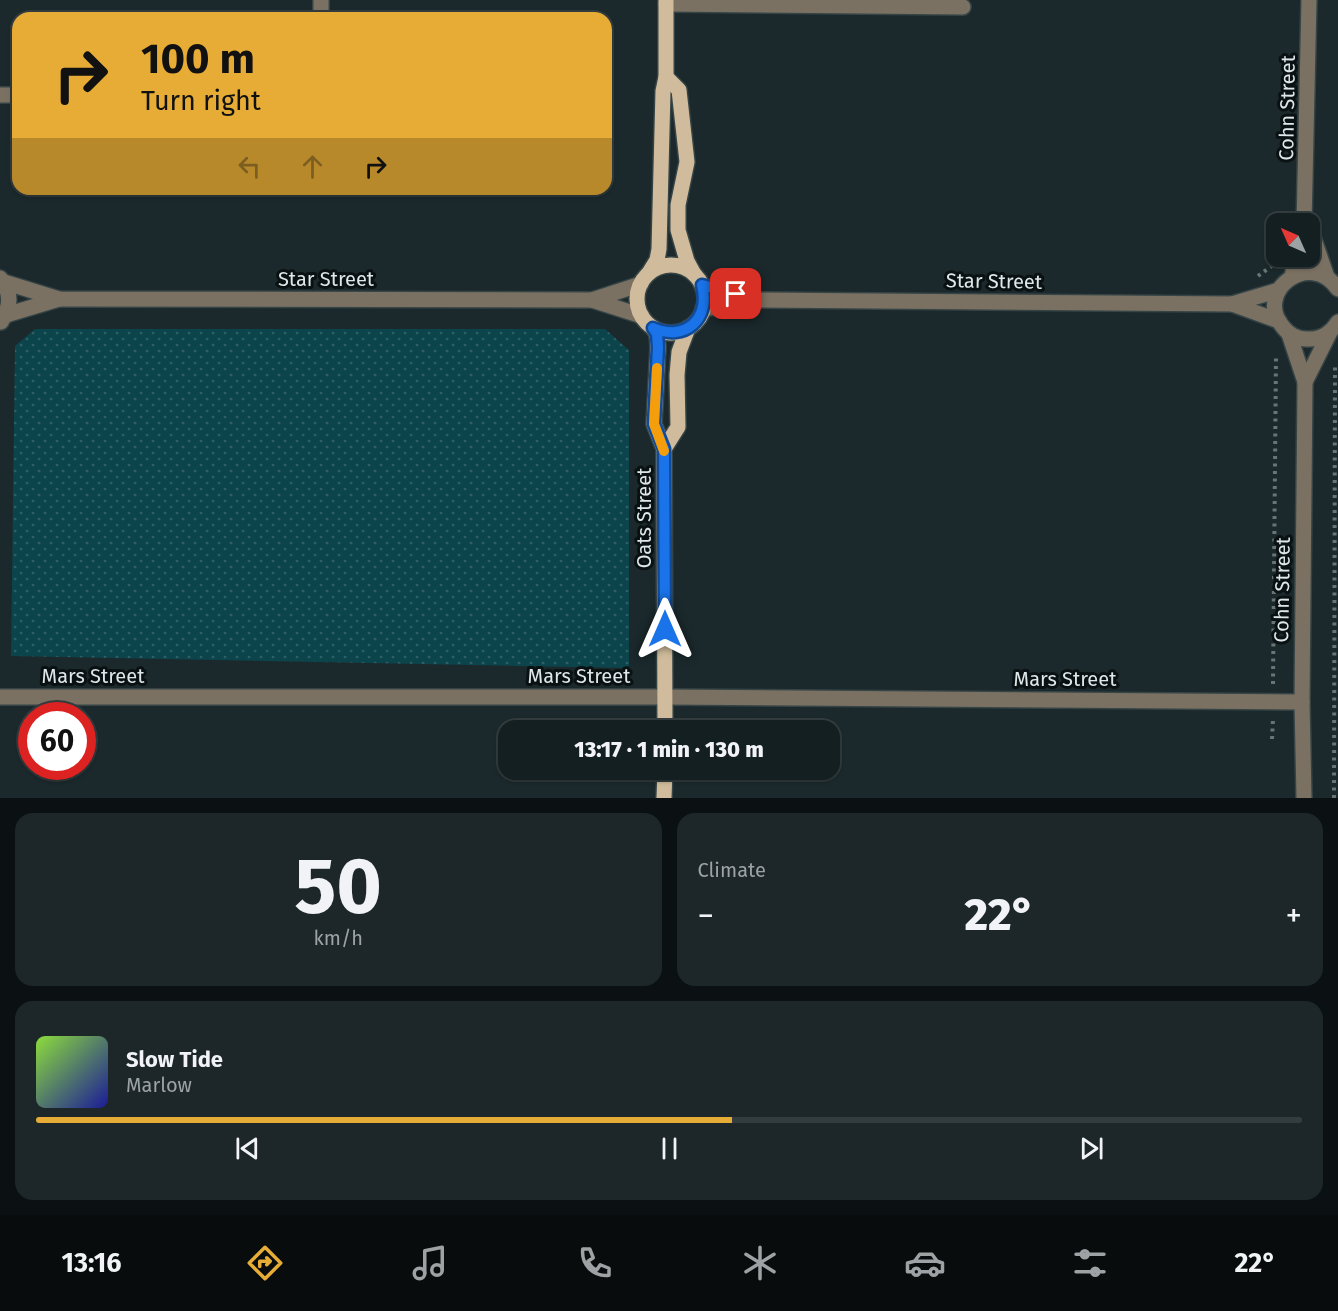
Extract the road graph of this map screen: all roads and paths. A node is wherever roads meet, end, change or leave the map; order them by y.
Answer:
1 (1309, 0) edge
2 (666, 2) edge
3 (963, 7) dead end
4 (666, 77) junction
5 (1307, 213) edge
6 (1320, 253) edge
7 (1270, 267) edge
8 (1294, 267) edge
9 (1258, 276) dead end
10 (1292, 277) junction
11 (645, 279) junction
12 (2, 280) edge
13 (699, 280) junction
14 (1333, 283) edge
15 (1279, 290) junction
16 (59, 299) junction
17 (592, 300) junction
18 (757, 300) junction
19 (1232, 304) junction
20 (703, 309) junction
21 (642, 316) junction
22 (3, 319) edge
23 (1279, 321) junction
24 (1334, 327) edge
25 (653, 328) junction
26 (688, 328) junction
27 (1289, 334) junction
28 (1276, 348) dead end
29 (1335, 356) dead end
30 (1305, 382) junction
31 (664, 449) junction
32 (0, 697) edge
33 (665, 697) junction
34 (1273, 702) junction
35 (1302, 702) junction
36 (665, 720) edge
37 (1272, 739) dead end
38 (665, 780) edge
39 (664, 798) edge
40 (1304, 798) edge
41 (1334, 798) edge

1 - 5 street, Cohn Street
2 - 3 street
2 - 4 main road
4 - 11 main road
4 - 13 main road
6 - 14 street, Cohn Street
7 - 9 path
8 - 10 street
10 - 14 street
10 - 15 street
11 - 13 main road
11 - 17 street, Star Street
11 - 21 main road
12 - 16 street, Star Street
12 - 22 street
13 - 18 street, Star Street
13 - 20 main road
15 - 19 street, Star Street
15 - 23 street
16 - 17 street, Star Street
16 - 22 street, Star Street
17 - 21 street, Star Street
18 - 19 street, Star Street
18 - 20 street, Star Street
19 - 23 street, Star Street
20 - 26 main road
21 - 25 main road
23 - 27 street, Cohn Street
24 - 27 street
24 - 30 street, Cohn Street
25 - 26 main road
25 - 31 main road, Oats Street
26 - 31 main road, Oats Street
27 - 30 street, Cohn Street
28 - 34 path
29 - 41 path
30 - 35 street, Cohn Street
31 - 33 main road, Oats Street
32 - 33 street, Mars Street
33 - 34 street, Mars Street
33 - 36 main road, Oats Street
34 - 35 street, Mars Street
34 - 37 path
35 - 40 street, Cohn Street
38 - 39 main road

